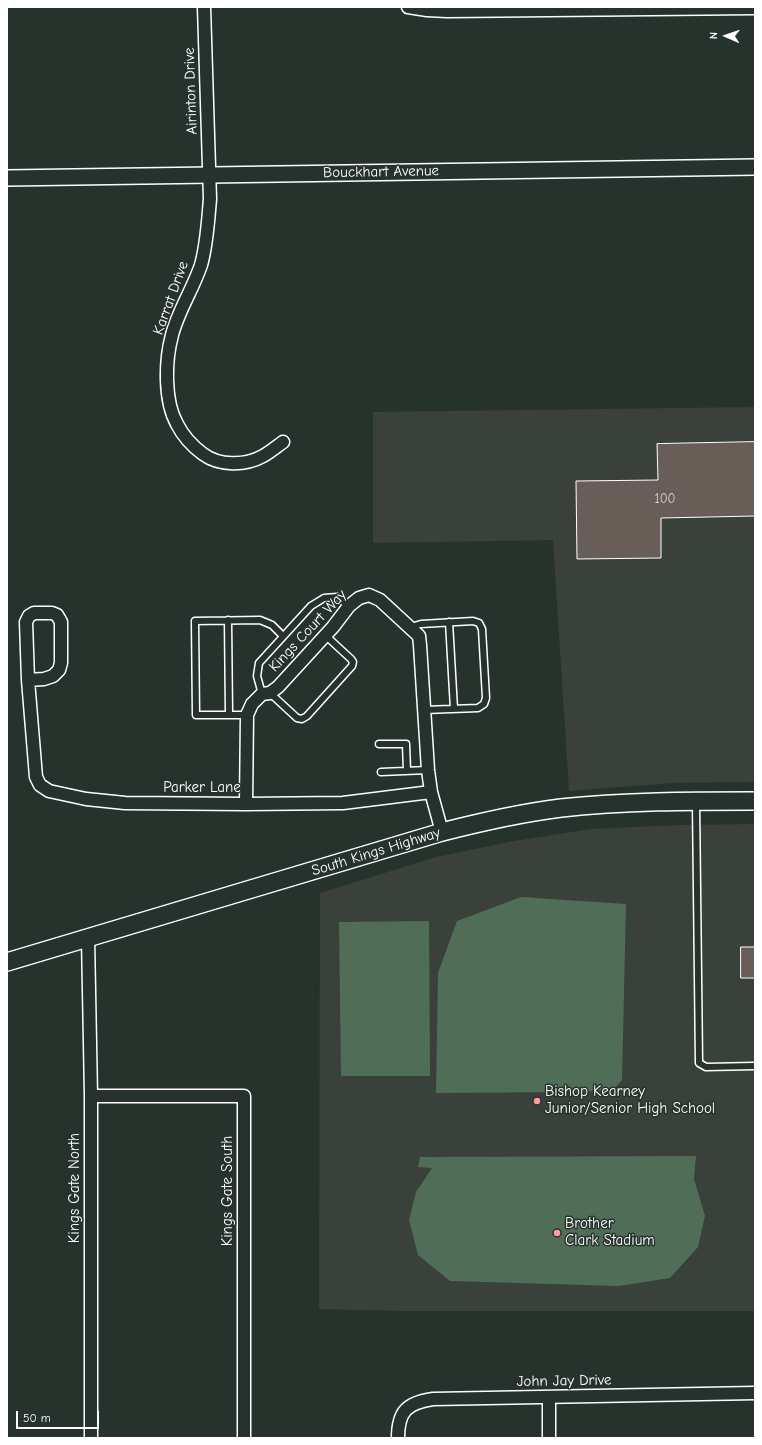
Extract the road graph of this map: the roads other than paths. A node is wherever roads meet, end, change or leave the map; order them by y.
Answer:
1 (204, 7) edge
2 (408, 7) edge
3 (733, 8) edge
4 (755, 8) edge
5 (755, 167) edge
6 (209, 174) junction
7 (7, 178) edge
8 (283, 442) dead end
9 (349, 606) junction
10 (228, 620) junction
11 (449, 622) junction
12 (411, 628) junction
13 (325, 635) junction
14 (283, 636) junction
15 (28, 680) junction
16 (266, 693) junction
17 (454, 709) junction
18 (424, 710) junction
19 (229, 715) junction
20 (247, 715) junction
21 (379, 744) dead end
22 (428, 770) junction
23 (407, 771) junction
24 (381, 772) dead end
25 (431, 792) junction
26 (696, 801) junction
27 (755, 801) edge
28 (246, 804) junction
29 (442, 832) junction
30 (88, 938) junction
31 (7, 962) edge
32 (755, 1066) edge
33 (91, 1096) junction
34 (755, 1393) edge
35 (549, 1397) junction
36 (91, 1438) edge
37 (244, 1438) edge
38 (398, 1438) edge
39 (549, 1438) edge

1 - 6 street, Airinton Drive
2 - 3 street
3 - 4 street
5 - 6 street, Bouckhart Avenue
6 - 7 street, Bouckhart Avenue
6 - 8 street, Karrat Drive
9 - 12 street, Kings Court Way
9 - 13 street, Kings Court Way
9 - 14 lane
10 - 14 lane
10 - 19 lane
10 - 19 lane
11 - 12 lane
11 - 17 lane
11 - 17 lane
12 - 18 street, Kings Court Way
13 - 16 street, Kings Court Way
13 - 16 lane
14 - 16 lane
15 - 15 street, Parker Lane
15 - 28 street, Parker Lane
16 - 20 street, Kings Court Way
17 - 18 lane
18 - 22 street, Kings Court Way
19 - 20 lane
20 - 28 street
21 - 23 lane
22 - 23 lane
22 - 25 street, Kings Court Way
23 - 24 lane
25 - 28 street, Parker Lane
25 - 29 street
26 - 27 main road, South Kings Highway
26 - 29 main road, South Kings Highway
26 - 32 lane
29 - 30 main road, South Kings Highway
30 - 31 main road, South Kings Highway
30 - 33 street, Kings Gate North
33 - 36 street, Kings Gate North
33 - 37 street, Kings Gate South
34 - 35 street, John Jay Drive
35 - 38 street, John Jay Drive
35 - 39 street

